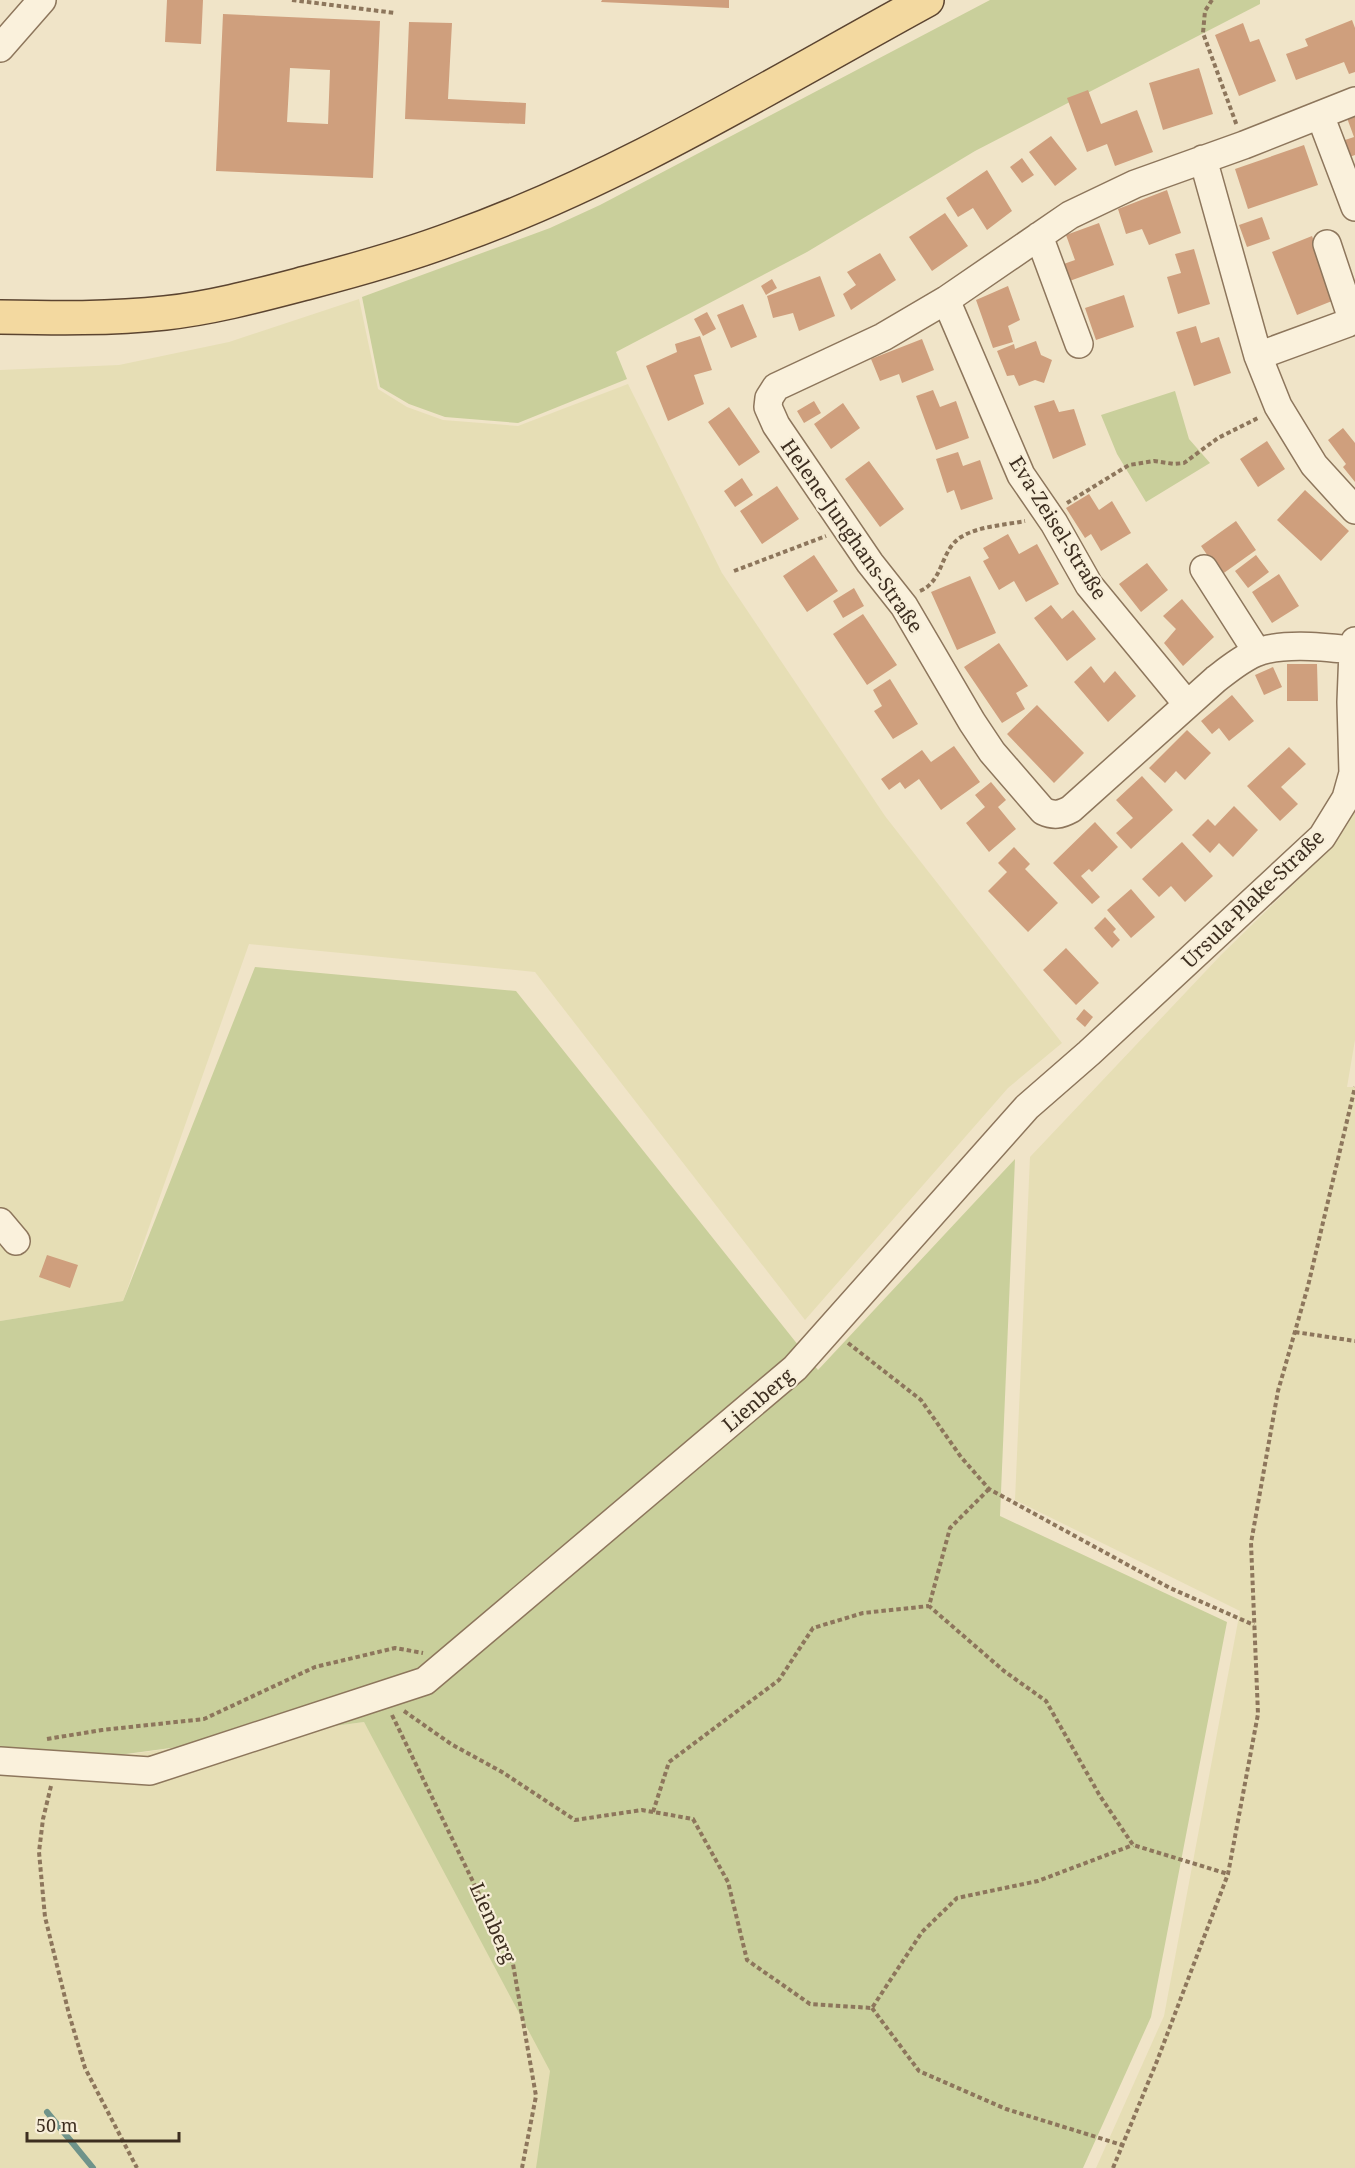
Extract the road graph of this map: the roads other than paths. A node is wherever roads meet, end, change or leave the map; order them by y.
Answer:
1 (42, 0) edge
2 (927, 0) edge
3 (0, 48) edge
4 (1355, 101) edge
5 (1320, 115) junction
6 (1203, 159) junction
7 (1355, 207) edge
8 (1039, 236) junction
9 (1327, 244) dead end
10 (946, 300) junction
11 (0, 317) edge
12 (1079, 344) dead end
13 (1258, 356) junction
14 (1355, 510) edge
15 (1204, 569) dead end
16 (1354, 645) edge
17 (1257, 652) junction
18 (1187, 704) junction
19 (1354, 773) edge
20 (1089, 1053) joint
21 (0, 1761) edge

1 - 3 street
2 - 11 main road
4 - 5 street, Helene-Junghans-Straße
5 - 6 street, Helene-Junghans-Straße
5 - 7 street
6 - 8 street, Helene-Junghans-Straße
6 - 13 street
8 - 10 street, Helene-Junghans-Straße
8 - 12 street
9 - 13 street
10 - 18 street, Eva-Zeisel-Straße
10 - 18 street, Helene-Junghans-Straße
13 - 14 street
15 - 17 street
16 - 17 street, Helene-Junghans-Straße
16 - 19 street, Ursula-Plake-Straße
17 - 18 street, Helene-Junghans-Straße
19 - 20 street, Ursula-Plake-Straße
20 - 21 street, Lienberg

